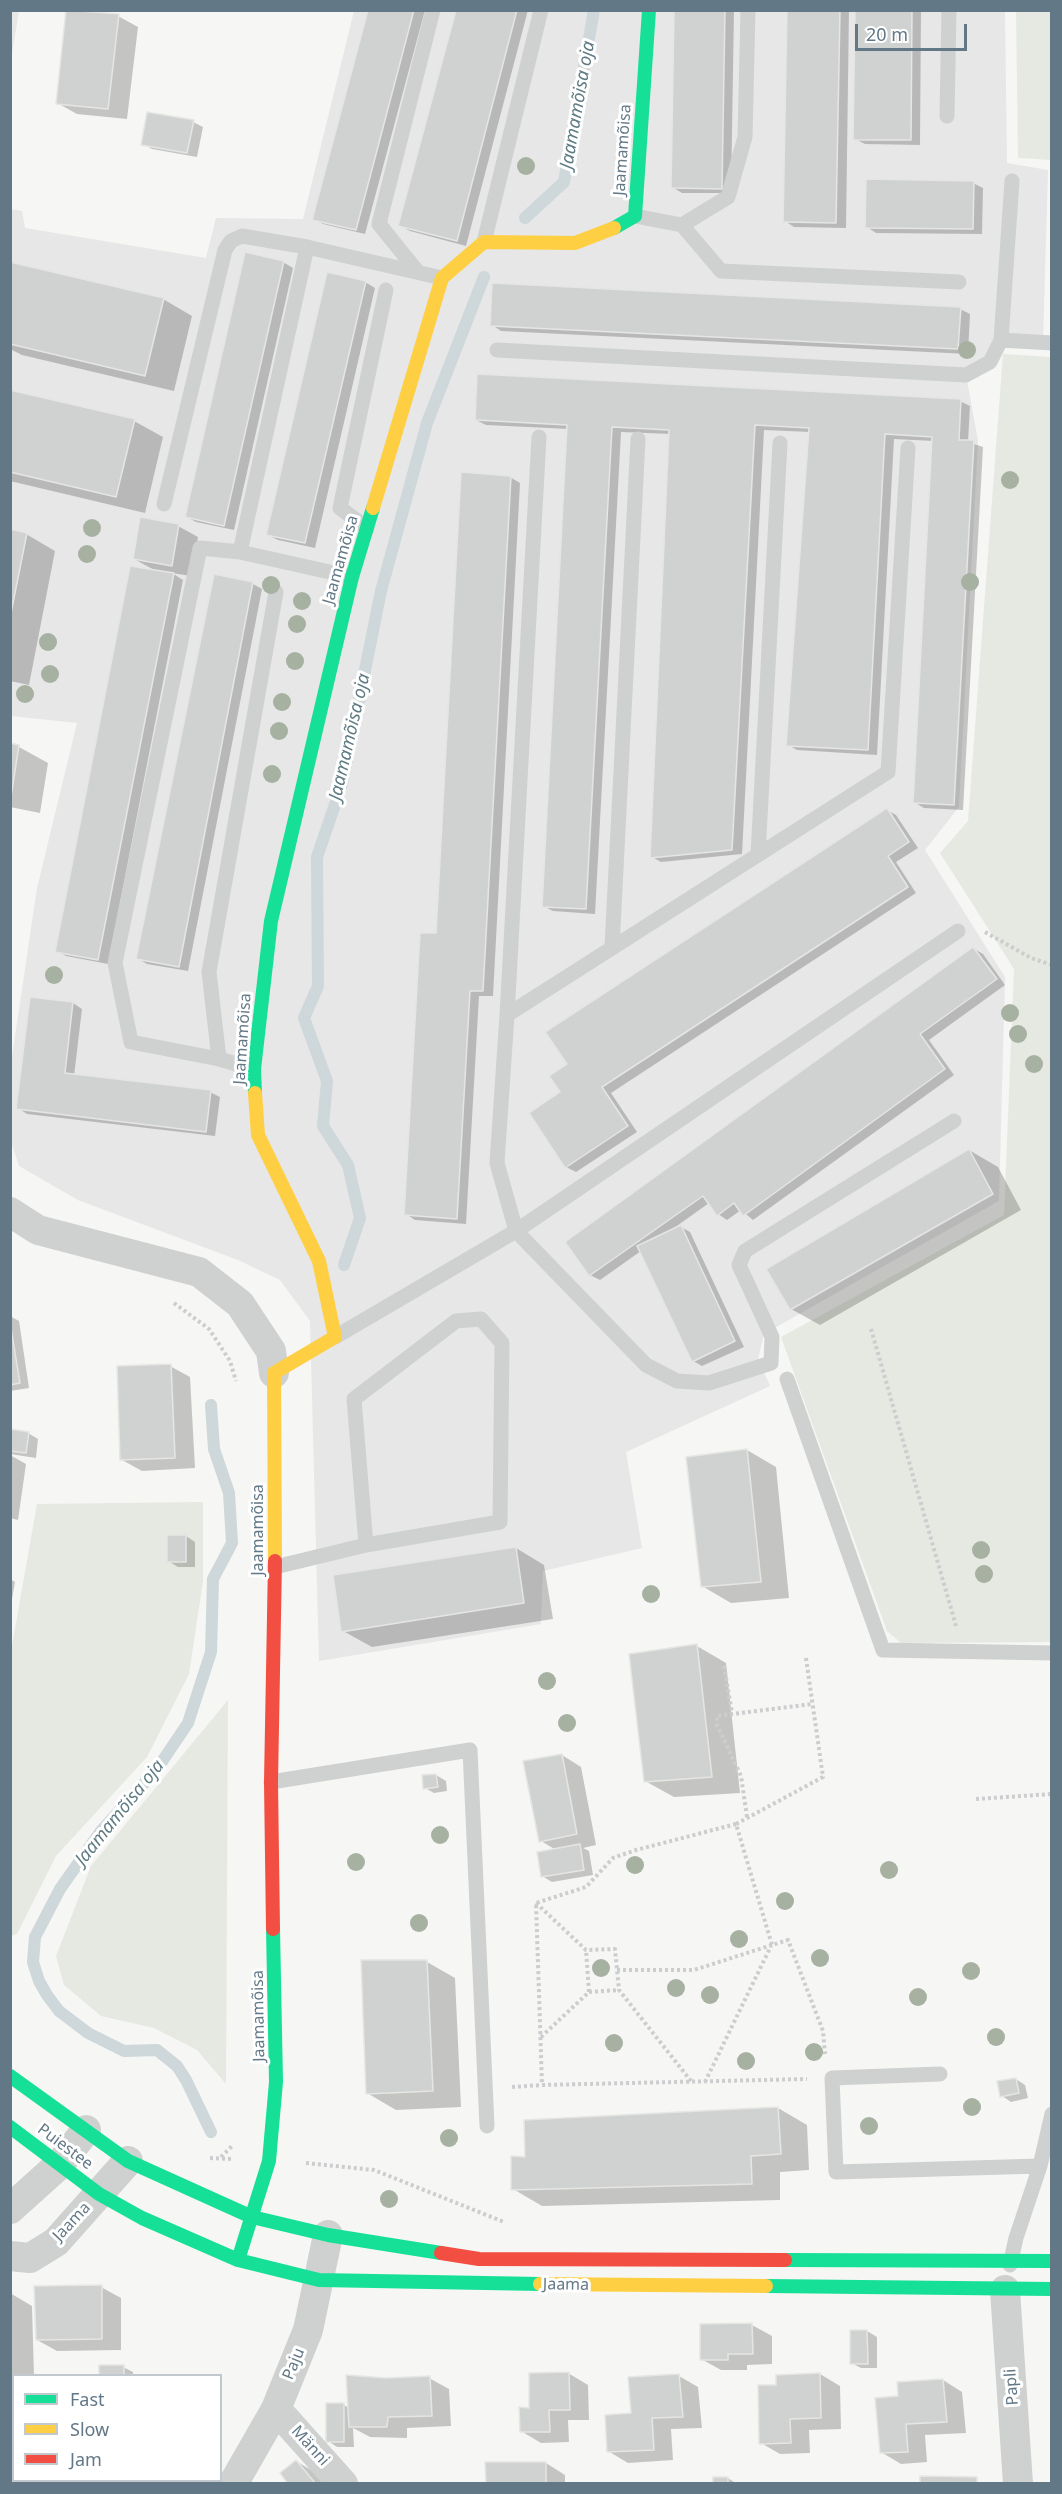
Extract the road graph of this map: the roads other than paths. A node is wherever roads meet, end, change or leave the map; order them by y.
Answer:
1 (433, 10) edge
2 (541, 10) edge
3 (649, 10) edge
4 (748, 10) edge
5 (949, 10) edge
6 (947, 116) dead end
7 (1012, 182) dead end
8 (635, 216) junction
9 (682, 225) junction
10 (484, 242) junction
11 (307, 247) junction
12 (417, 271) junction
13 (442, 278) junction
14 (959, 282) dead end
15 (386, 290) dead end
16 (1001, 340) junction
17 (1052, 343) edge
18 (497, 350) dead end
19 (539, 437) dead end
20 (638, 440) dead end
21 (780, 442) dead end
22 (908, 448) dead end
23 (164, 504) dead end
24 (367, 528) junction
25 (240, 552) junction
26 (352, 577) junction
27 (276, 592) dead end
28 (758, 855) junction
29 (958, 931) road end
30 (612, 947) junction
31 (507, 1015) junction
32 (219, 1059) junction
33 (254, 1069) junction
34 (954, 1121) dead end
35 (10, 1212) edge
36 (516, 1231) junction
37 (335, 1337) junction
38 (274, 1373) junction
39 (787, 1379) dead end
40 (366, 1545) junction
41 (275, 1567) junction
42 (1052, 1653) edge
43 (271, 1782) junction
44 (940, 2074) dead end
45 (10, 2076) edge
46 (1052, 2114) edge
47 (487, 2126) dead end
48 (10, 2127) edge
49 (86, 2130) junction
50 (128, 2161) junction
51 (60, 2164) junction
52 (1040, 2166) junction
53 (99, 2194) junction
54 (10, 2208) edge
55 (252, 2217) junction
56 (328, 2235) junction
57 (10, 2256) edge
58 (238, 2260) junction
59 (1052, 2261) edge
60 (1008, 2275) junction
61 (319, 2280) junction
62 (1052, 2289) edge
63 (276, 2409) junction
64 (233, 2484) edge
65 (343, 2484) edge
66 (1018, 2484) edge

1 - 12 lane
2 - 10 lane
3 - 8 street, Jaamamõisa
4 - 9 lane
5 - 6 lane
7 - 16 lane
8 - 9 lane
8 - 10 street, Jaamamõisa
9 - 14 lane
10 - 13 street
11 - 12 lane
11 - 23 lane
11 - 25 lane
12 - 13 lane
13 - 24 street, Jaamamõisa
15 - 24 lane
16 - 17 lane
16 - 18 lane
19 - 31 lane
20 - 30 lane
21 - 28 lane
22 - 28 lane
24 - 26 street, Jaamamõisa
25 - 26 lane
25 - 32 lane
26 - 33 street, Jaamamõisa
27 - 32 lane
28 - 30 lane
29 - 36 lane
30 - 31 lane
31 - 36 lane
32 - 33 lane
33 - 37 street, Jaamamõisa
34 - 36 lane
35 - 38 street
36 - 37 lane
37 - 38 street
38 - 41 street, Jaamamõisa
39 - 42 lane
40 - 40 lane
40 - 41 lane
41 - 43 street, Jaamamõisa
43 - 47 lane
43 - 55 street, Jaamamõisa
44 - 52 lane
45 - 49 street, Jaama
46 - 52 lane
48 - 51 street, Puiestee
49 - 50 street, Jaama
49 - 51 street
50 - 53 street, Jaama
50 - 55 street, Jaama
51 - 53 street, Puiestee
51 - 54 street
52 - 60 lane
53 - 57 street, Jaama
53 - 58 street, Jaama
55 - 56 street, Jaama
55 - 58 street, Jaamamõisa
56 - 60 street, Jaama
56 - 61 street, Paju
58 - 61 street, Jaama
59 - 60 street, Jaama
60 - 61 street, Jaama
60 - 62 street, Jaama
60 - 66 street, Papli
61 - 63 street, Paju
63 - 64 street, Paju
63 - 65 street, Männi

